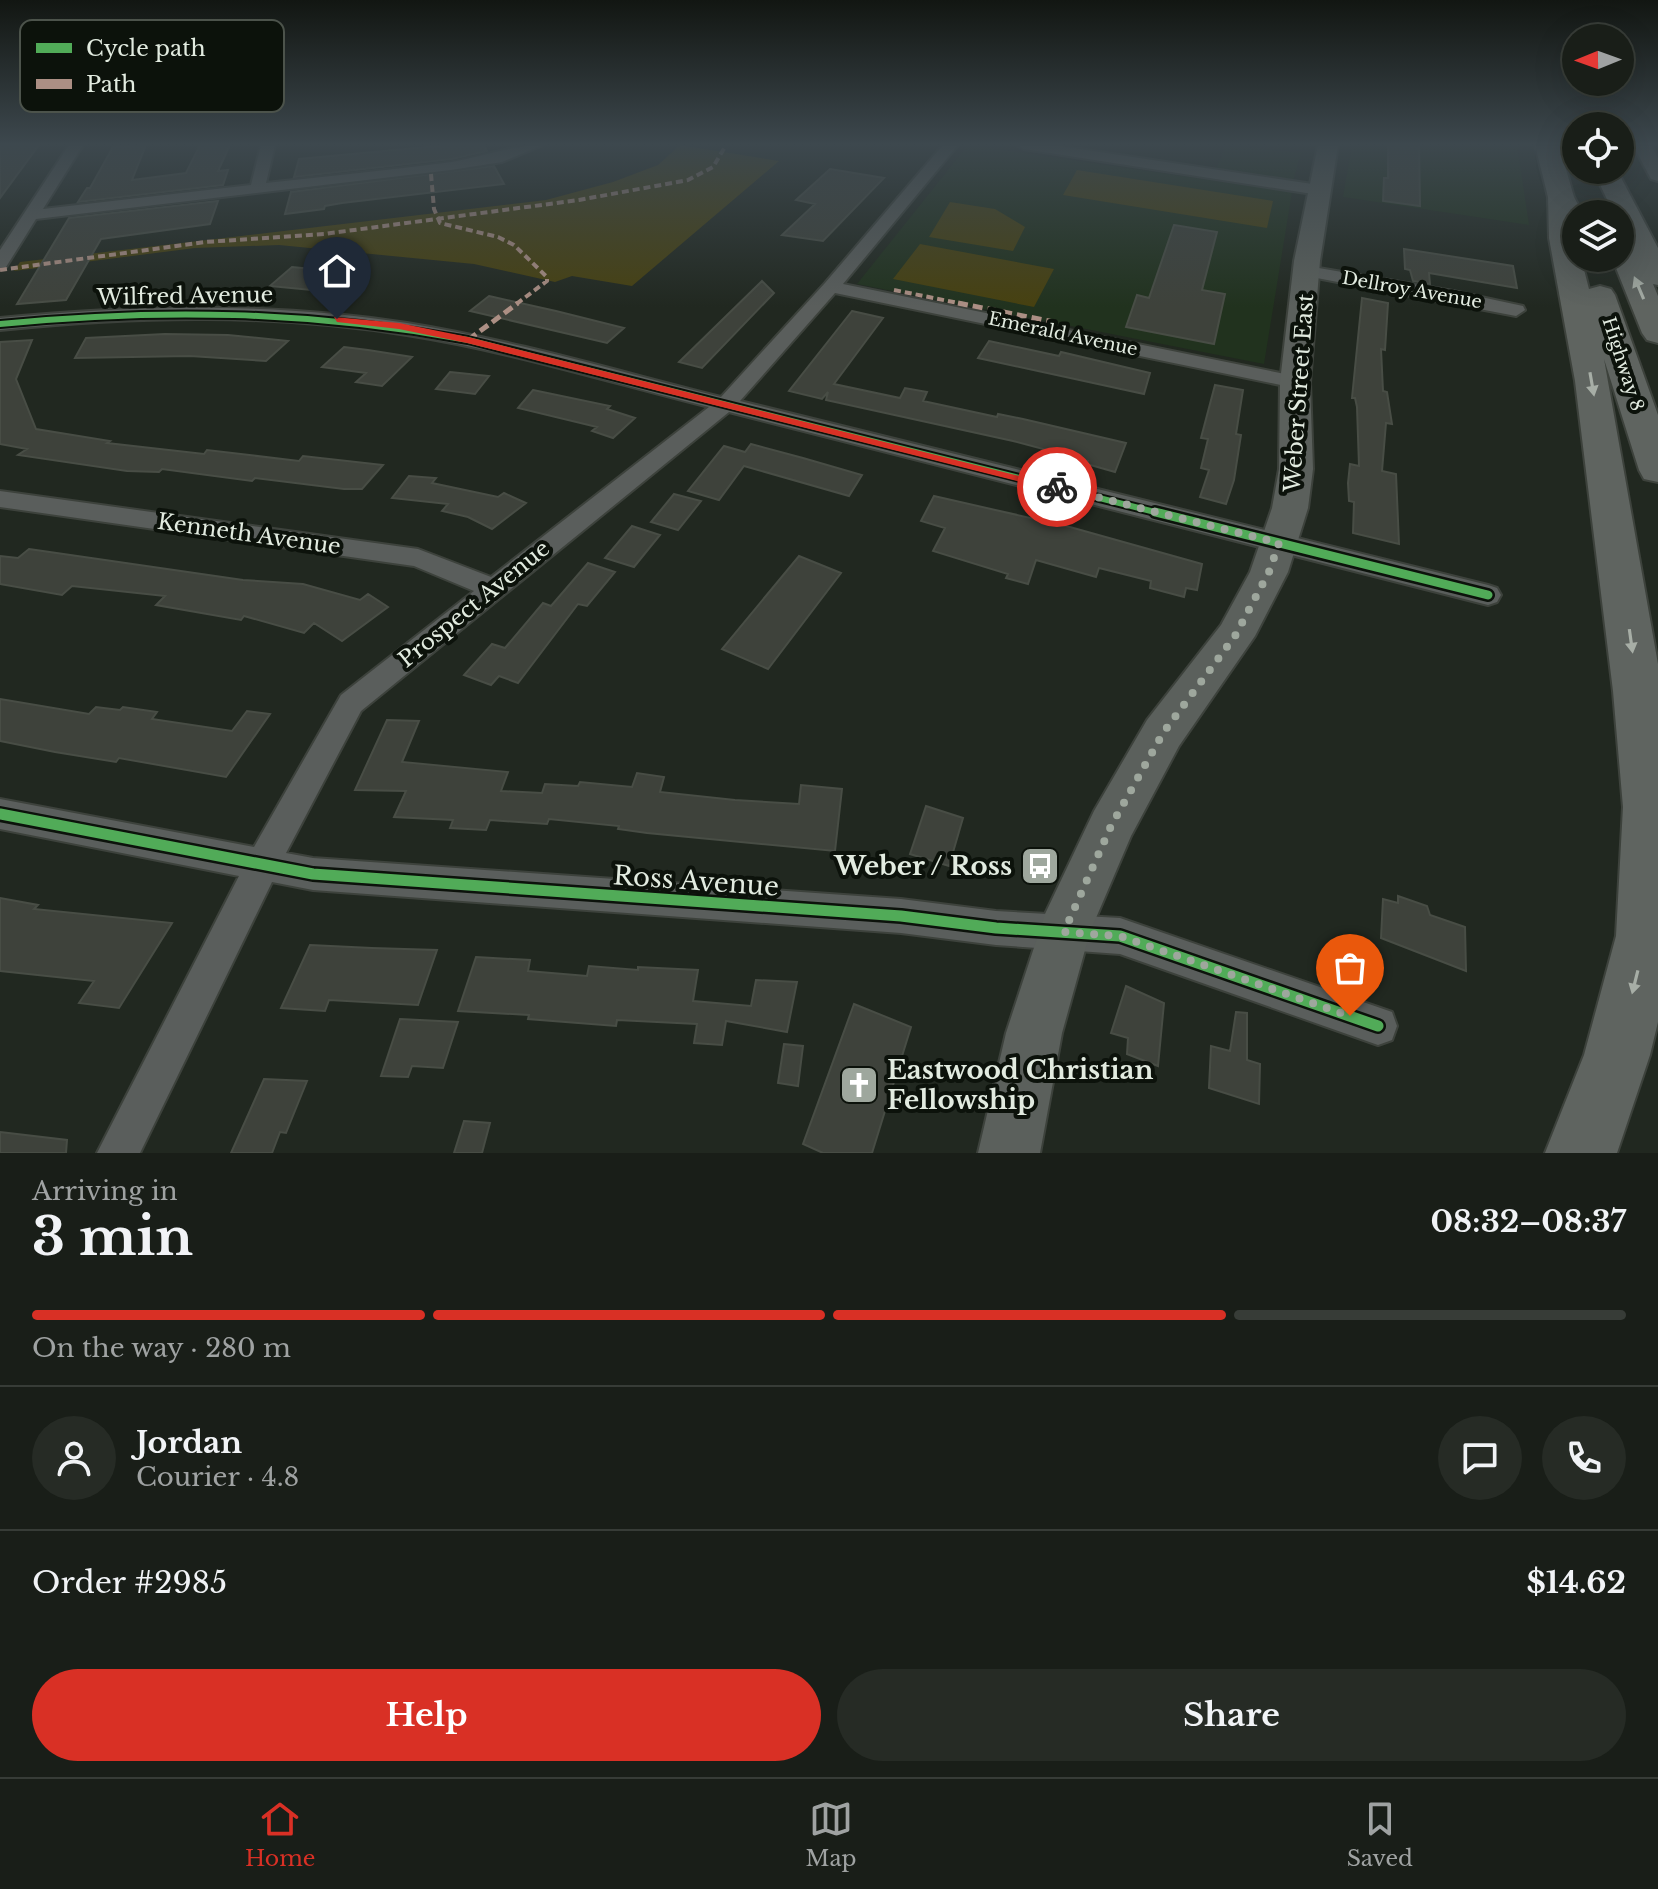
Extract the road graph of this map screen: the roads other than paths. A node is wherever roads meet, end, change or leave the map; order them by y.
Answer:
1 (1578, 198) edge
2 (42, 199) edge
3 (172, 199) edge
4 (906, 199) edge
5 (1318, 199) edge
6 (1619, 199) edge
7 (32, 215) junction
8 (0, 263) edge
9 (1307, 271) junction
10 (1593, 272) edge
11 (1633, 272) edge
12 (1658, 276) edge
13 (831, 287) junction
14 (1516, 310) dead end
15 (0, 324) edge
16 (1658, 333) edge
17 (1295, 382) junction
18 (726, 404) junction
19 (1658, 470) edge
20 (0, 499) edge
21 (1279, 543) junction
22 (493, 588) junction
23 (1488, 595) dead end
24 (0, 814) edge
25 (264, 865) junction
26 (1064, 932) junction
27 (1378, 1026) dead end
28 (118, 1153) edge
29 (1009, 1153) edge
30 (1581, 1153) edge

1 -> 30 highway
2 - 7 street
3 - 7 street
4 - 13 street, Prospect Avenue
5 - 9 main road, Weber Street East
6 - 12 highway
7 - 8 street
9 - 14 street, Dellroy Avenue
9 - 17 main road, Weber Street East
10 - 19 highway, Highway 8
16 -> 11 highway
13 - 17 street, Emerald Avenue
13 - 18 street, Prospect Avenue
15 - 18 street, Wilfred Avenue
17 - 21 main road, Weber Street East
18 - 21 street, Wilfred Avenue
18 - 22 street, Prospect Avenue
20 - 22 street, Kenneth Avenue
21 - 23 street, Wilfred Avenue
21 - 26 main road, Weber Street East
22 - 25 street, Prospect Avenue
24 - 25 street, Ross Avenue
25 - 26 street, Ross Avenue
25 - 28 street, Prospect Avenue
26 - 27 street, Ross Avenue
26 - 29 main road, Weber Street East

